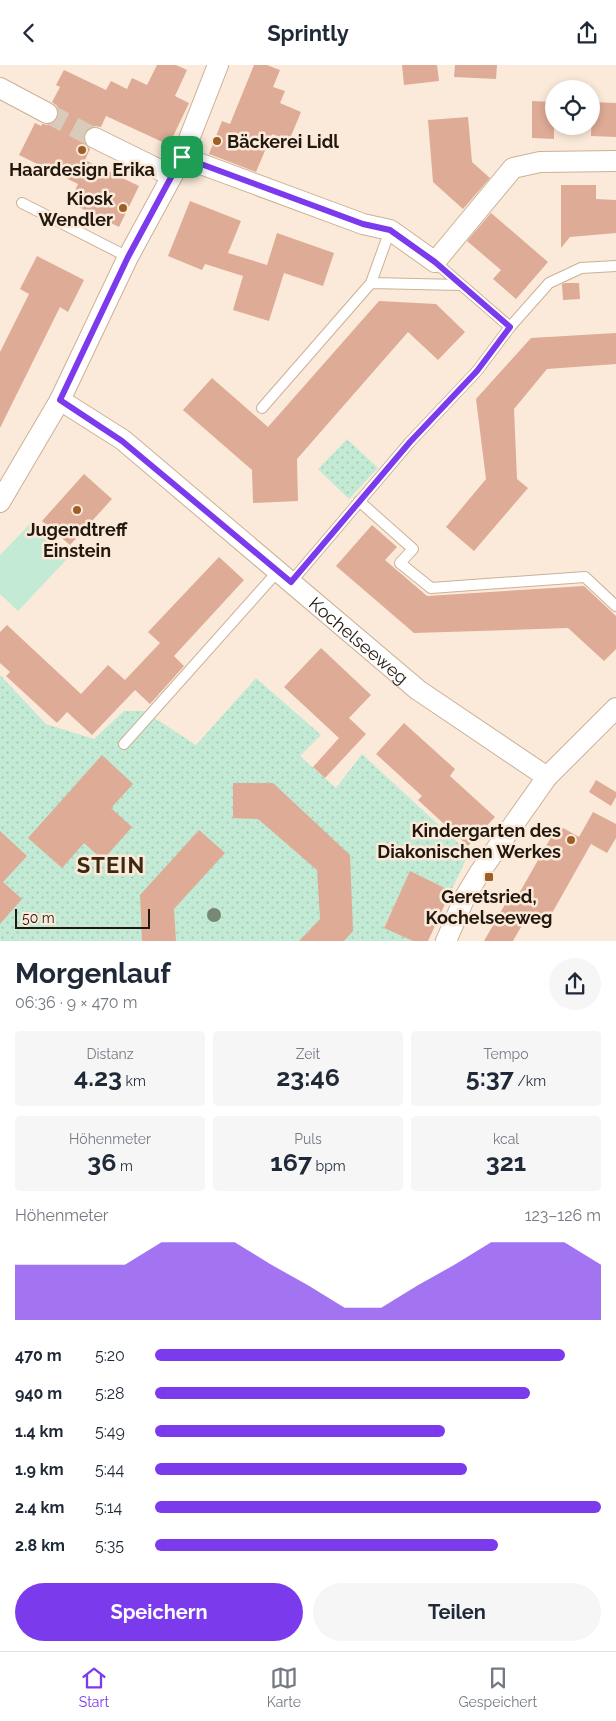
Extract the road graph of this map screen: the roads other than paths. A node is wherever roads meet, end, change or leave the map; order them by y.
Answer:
1 (218, 65) edge
2 (0, 88) edge
3 (47, 113) tunnel mouth
4 (95, 138) tunnel mouth
5 (182, 157) junction
6 (616, 161) edge
7 (172, 176) junction
8 (22, 203) dead end
9 (390, 230) junction
10 (128, 257) junction
11 (435, 262) junction
12 (616, 266) edge
13 (371, 283) junction
14 (460, 285) junction
15 (510, 327) junction
16 (60, 400) junction
17 (262, 408) dead end
18 (0, 501) edge
19 (359, 501) junction
20 (285, 577) junction
21 (616, 606) edge
22 (616, 708) edge
23 (124, 744) dead end
24 (548, 777) junction
25 (446, 941) edge

1 - 5 street
2 - 3 street
4 - 7 street
5 - 7 street
5 - 9 street
6 - 11 street
7 - 10 street
8 - 10 lane
9 - 11 street
9 - 13 lane
10 - 16 street
11 - 14 lane
12 - 15 lane
13 - 14 lane
13 - 17 lane
14 - 15 lane
15 - 19 lane
16 - 18 street
16 - 20 street, Kochelseeweg
19 - 20 lane
19 - 21 lane
20 - 23 lane
20 - 24 street, Kochelseeweg
22 - 24 street
24 - 25 street

